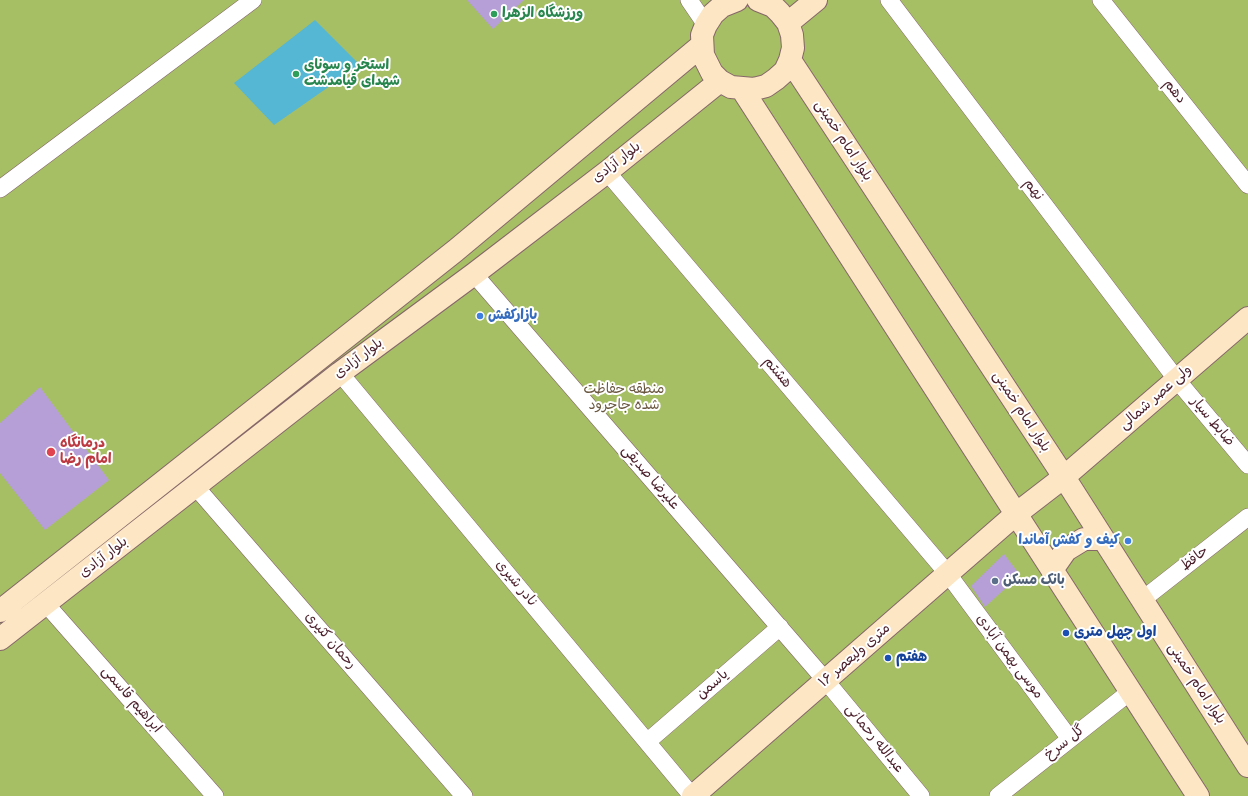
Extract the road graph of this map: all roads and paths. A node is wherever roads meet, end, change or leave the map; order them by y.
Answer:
1 (253, 0) edge
2 (689, 0) edge
3 (737, 0) edge
4 (816, 0) edge
5 (889, 0) edge
6 (1101, 0) edge
7 (771, 2) edge
8 (788, 23) junction
9 (704, 35) junction
10 (790, 60) junction
11 (720, 81) junction
12 (742, 89) junction
13 (606, 172) junction
14 (1248, 185) edge
15 (0, 189) edge
16 (474, 274) junction
17 (1248, 318) edge
18 (340, 373) junction
19 (1176, 380) junction
20 (1248, 465) edge
21 (1064, 478) junction
22 (195, 486) junction
23 (1016, 514) junction
24 (1248, 517) edge
25 (1103, 539) junction
26 (1052, 570) junction
27 (948, 574) junction
28 (1142, 600) junction
29 (46, 604) junction
30 (0, 611) edge
31 (780, 627) junction
32 (0, 639) edge
33 (826, 681) junction
34 (1131, 691) junction
35 (1070, 739) junction
36 (647, 742) junction
37 (1248, 766) edge
38 (215, 796) edge
39 (464, 796) edge
40 (692, 796) edge
41 (921, 796) edge
42 (998, 796) edge
43 (1198, 796) edge

1 - 15 street
2 - 9 street
3 - 9 main road, بلوار آزادی
4 - 8 main road
5 - 19 street, نهم
6 - 14 street, دهم
7 - 8 main road
8 - 10 main road
9 - 11 main road
9 - 30 main road, بلوار آزادی
10 - 12 main road
10 - 21 main road, بلوار امام خمینی
11 - 12 main road
11 - 13 main road, بلوار آزادی
12 - 23 main road
13 - 16 main road, بلوار آزادی
13 - 27 street, هشتم
16 - 18 main road, بلوار آزادی
16 - 31 street, علیرضا صدیقی
17 - 19 main road, ولی عصر شمالی
18 - 22 main road, بلوار آزادی
18 - 36 street, نادر شیری
19 - 20 street, ضابط سیار
19 - 21 main road, ولی عصر شمالی
21 - 23 main road, ولی عصر شمالی
21 - 25 main road, بلوار امام خمینی
22 - 29 main road, بلوار آزادی
22 - 39 street, رحمان کثیری
23 - 26 main road
23 - 27 main road, ۱۶ متری ولیعصر
24 - 28 street, حافظ
25 - 26 main road
25 - 28 main road, بلوار امام خمینی
26 - 34 main road
27 - 33 main road, ۱۶ متری ولیعصر
27 - 35 street, موسی بهمن آبادی
28 - 37 main road, بلوار امام خمینی
29 - 32 main road, بلوار آزادی
29 - 38 street, ابراهیم قاسمی
31 - 33 street, علیرضا صدیقی
31 - 36 street, یاسمن
33 - 40 main road, ۱۶ متری ولیعصر
33 - 41 street, عبدالله رحمانی
34 - 35 street, گل سرخ
34 - 43 main road
35 - 42 street, گل سرخ
36 - 40 street, نادر شیری

